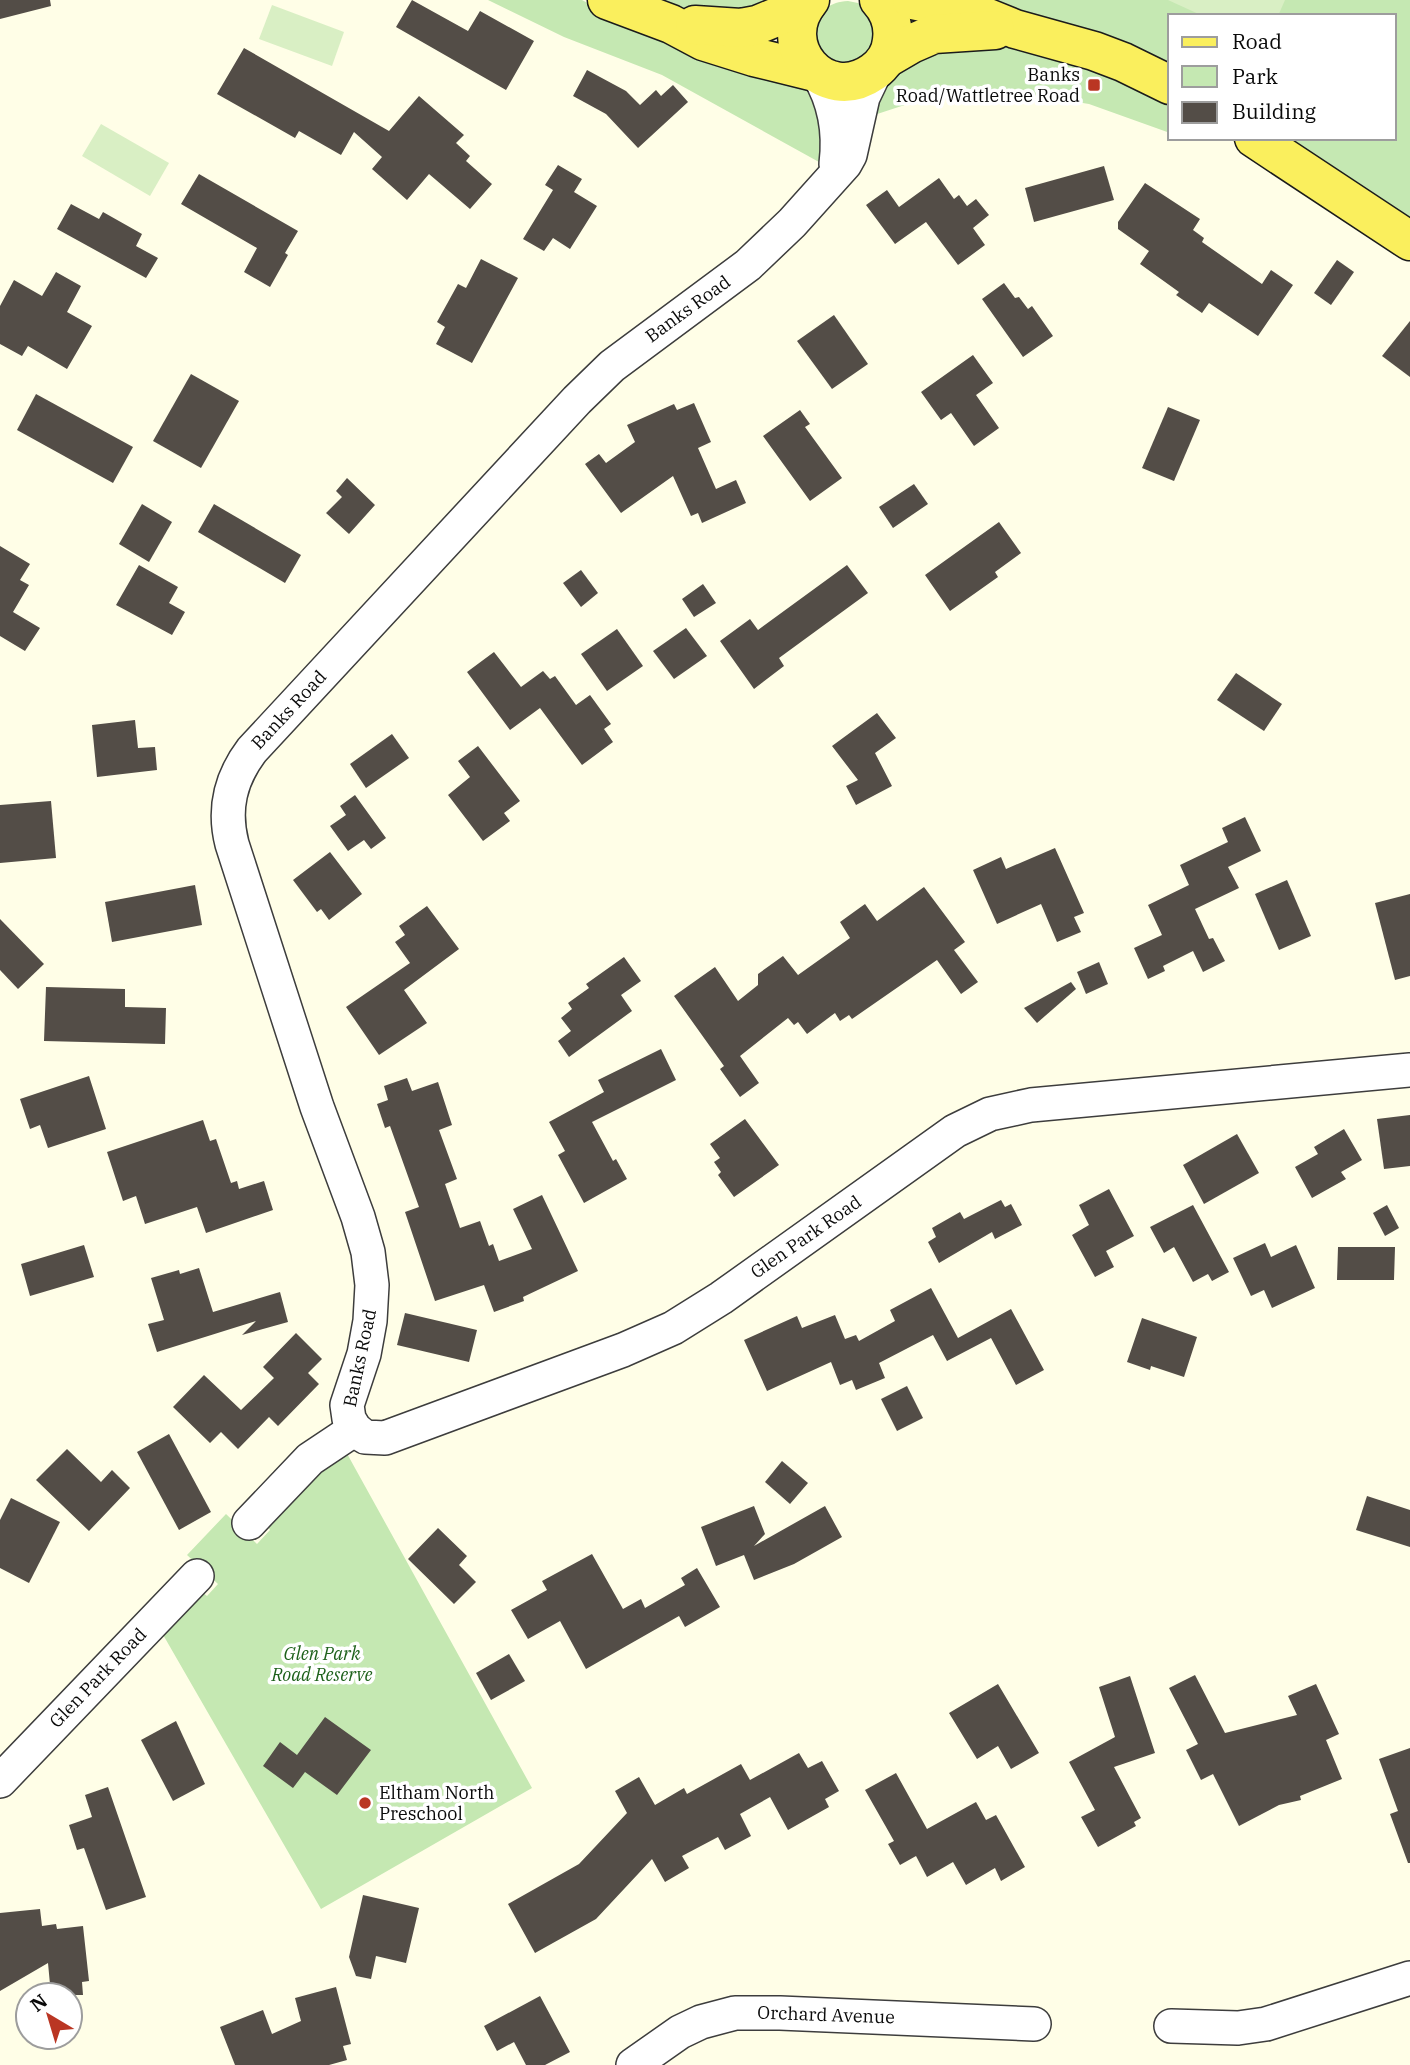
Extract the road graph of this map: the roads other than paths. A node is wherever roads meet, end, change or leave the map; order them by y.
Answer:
1 (607, 0) edge
2 (879, 0) edge
3 (912, 0) edge
4 (808, 2) edge
5 (671, 24) junction
6 (1015, 29) junction
7 (882, 64) junction
8 (816, 73) junction
9 (1168, 84) edge
10 (1257, 140) edge
11 (835, 173) junction
12 (1410, 241) edge
13 (1410, 1070) edge
14 (355, 1429) junction
15 (249, 1523) dead end
16 (197, 1576) dead end
17 (0, 1780) edge
18 (1410, 1978) edge
19 (1034, 2025) dead end
20 (1170, 2027) dead end
21 (633, 2065) edge

1 - 5 main road
2 - 7 main road
3 - 6 main road
4 - 5 main road
4 - 8 main road
5 - 8 main road
6 - 7 main road
6 - 9 main road
7 - 8 main road
7 - 11 street, Banks Road
8 - 11 street
10 - 12 main road
11 - 14 street, Banks Road
13 - 14 street, Glen Park Road
14 - 15 street
16 - 17 street, Glen Park Road
18 - 20 street
19 - 21 street, Orchard Avenue

